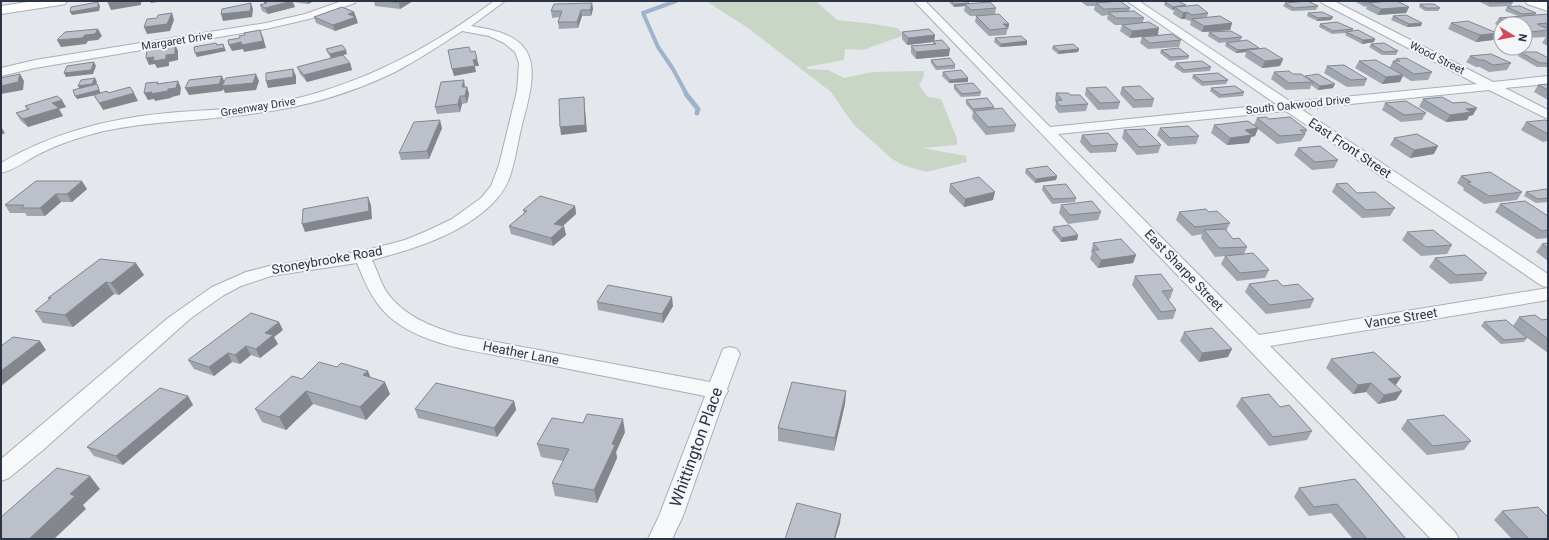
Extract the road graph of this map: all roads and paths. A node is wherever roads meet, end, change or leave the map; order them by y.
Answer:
1 (60, 1) edge
2 (351, 1) edge
3 (500, 1) edge
4 (919, 1) edge
5 (1132, 1) edge
6 (1326, 1) edge
7 (1532, 1) edge
8 (1548, 7) edge
9 (1, 10) edge
10 (461, 28) junction
11 (1, 72) edge
12 (1548, 80) edge
13 (1491, 86) junction
14 (1288, 106) junction
15 (1548, 115) edge
16 (1048, 131) junction
17 (1, 169) edge
18 (362, 256) junction
19 (1548, 282) edge
20 (1548, 294) edge
21 (1254, 342) junction
22 (730, 354) dead end
23 (718, 391) junction
24 (1, 472) edge
25 (660, 539) edge
26 (1447, 539) edge

1 - 9 street
2 - 11 street, Margaret Drive
3 - 10 street, Greenway Drive
4 - 16 street, East Sharpe Street
5 - 14 street, East Front Street
6 - 13 street, Wood Street
7 - 8 street
10 - 17 street, Greenway Drive
10 - 18 street, Stoneybrooke Road
12 - 13 street, South Oakwood Drive
13 - 14 street, South Oakwood Drive
13 - 15 street, Wood Street
14 - 16 street, South Oakwood Drive
14 - 19 street, East Front Street
16 - 21 street, East Sharpe Street
18 - 23 street, Heather Lane
18 - 24 street, Stoneybrooke Road
20 - 21 street, Vance Street
21 - 26 street, East Sharpe Street
22 - 23 street, Whittington Place
23 - 25 street, Whittington Place

